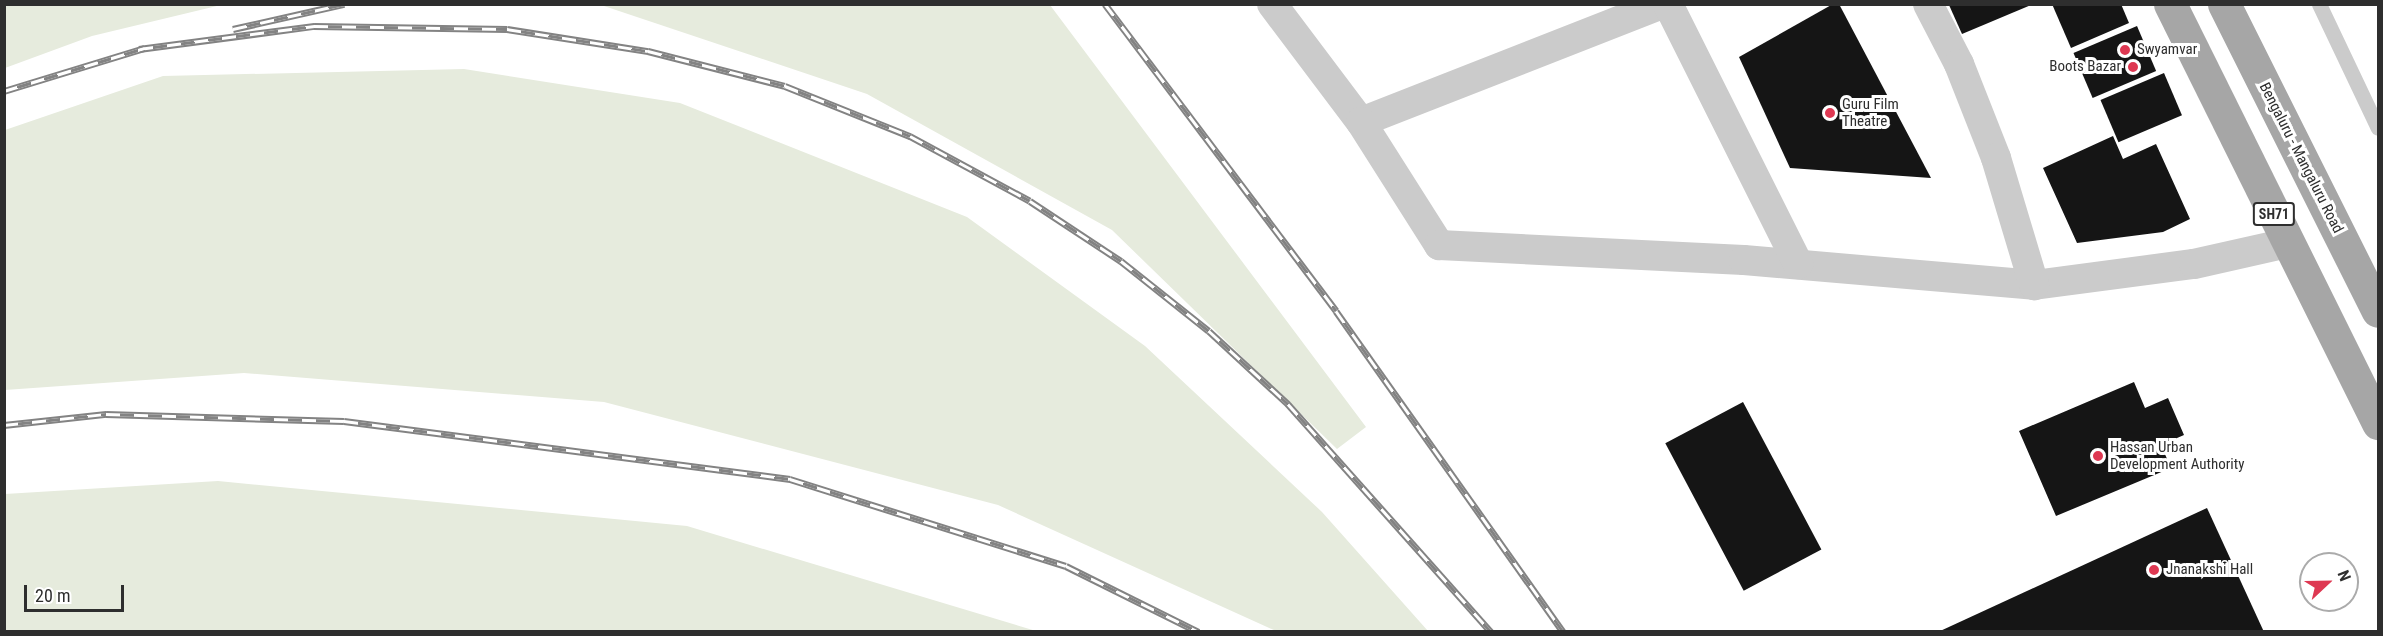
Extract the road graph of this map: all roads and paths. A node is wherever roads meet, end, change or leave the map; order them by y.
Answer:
1 (1272, 4) edge
2 (1662, 4) edge
3 (1668, 4) edge
4 (1928, 4) edge
5 (2170, 4) edge
6 (2224, 4) edge
7 (2319, 4) edge
8 (1360, 122) junction
9 (2379, 128) edge
10 (2287, 243) junction
11 (1798, 264) junction
12 (2034, 285) junction
13 (2379, 311) edge
14 (2379, 423) edge

1 - 8 street
2 - 8 street
3 - 11 street
4 - 12 street
5 - 10 main road, SH71
6 - 13 main road, Bengaluru - Mangaluru Road
7 - 9 lane
8 - 11 street
10 - 12 street
10 - 14 main road, SH71
11 - 12 street

